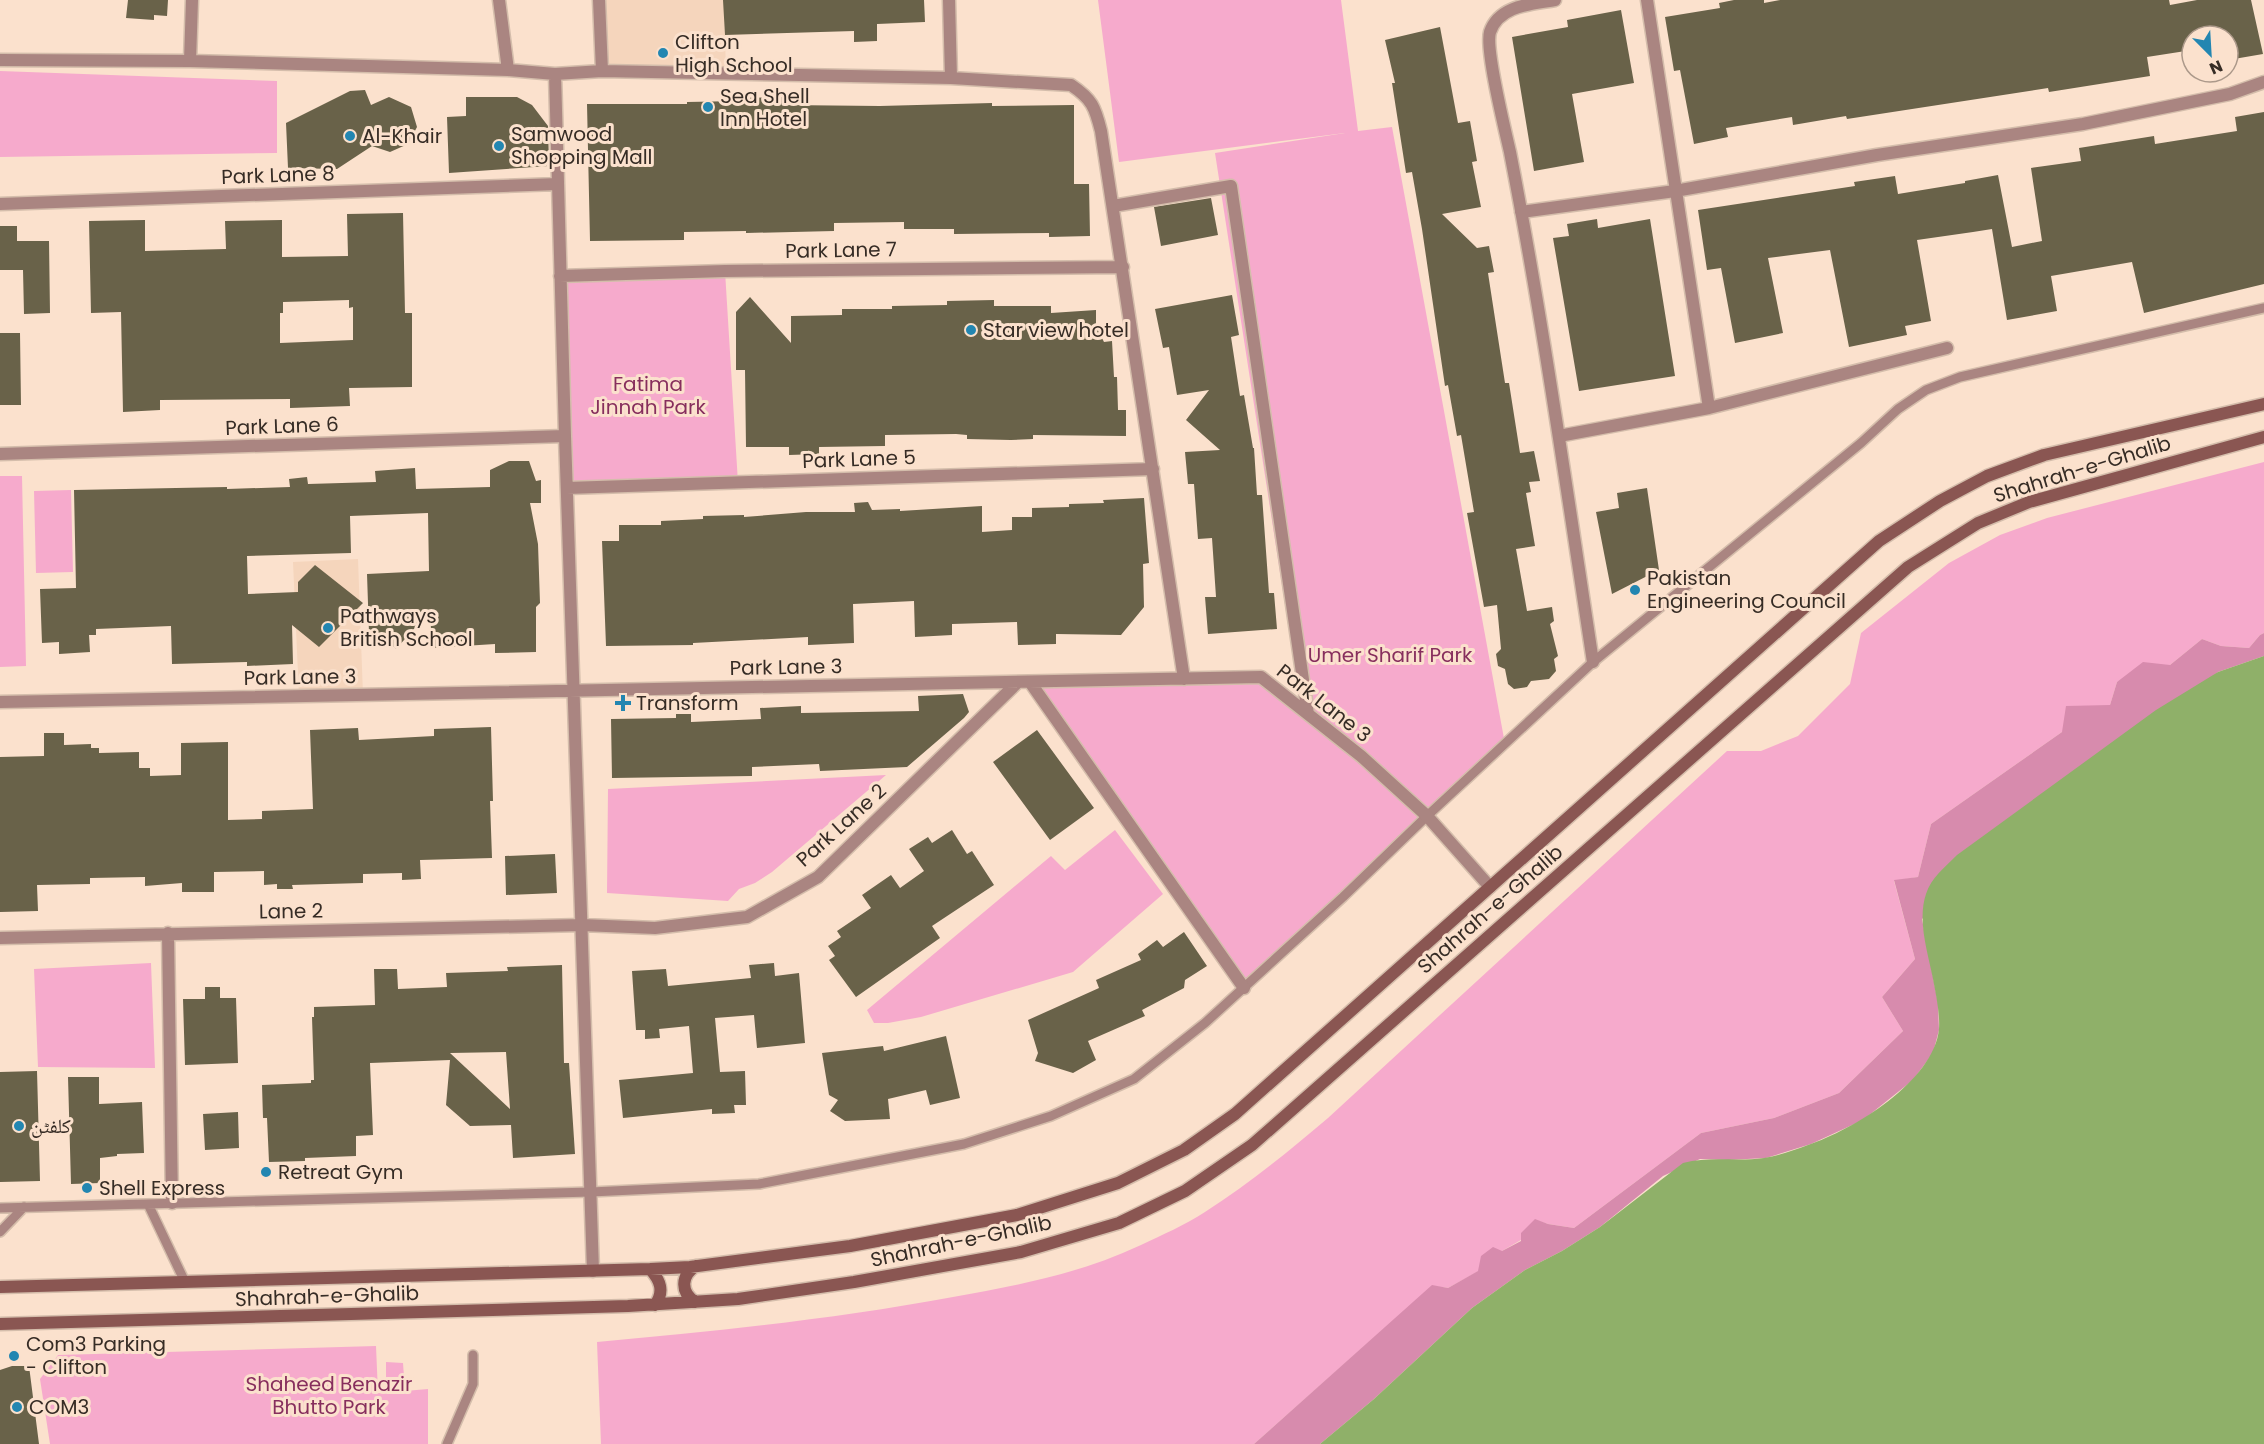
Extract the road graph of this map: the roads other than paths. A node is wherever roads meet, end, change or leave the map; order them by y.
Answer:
1 (192, 0) edge
2 (499, 0) edge
3 (599, 0) edge
4 (949, 0) edge
5 (1555, 0) edge
6 (1647, 0) edge
7 (0, 60) edge
8 (190, 61) junction
9 (508, 70) junction
10 (602, 71) junction
11 (555, 74) junction
12 (951, 78) junction
13 (2264, 82) edge
14 (558, 184) junction
15 (1675, 190) junction
16 (0, 204) edge
17 (1113, 206) junction
18 (1521, 212) junction
19 (1123, 267) junction
20 (560, 276) junction
21 (2264, 308) edge
22 (1947, 348) dead end
23 (2264, 404) edge
24 (1709, 408) junction
25 (565, 436) junction
26 (1558, 436) junction
27 (2264, 437) edge
28 (0, 454) edge
29 (1153, 469) junction
30 (567, 488) junction
31 (1593, 662) junction
32 (1184, 679) junction
33 (1024, 682) junction
34 (574, 691) junction
35 (0, 702) edge
36 (1308, 714) junction
37 (1427, 816) junction
38 (1490, 887) junction
39 (582, 925) junction
40 (168, 933) junction
41 (0, 938) edge
42 (1244, 988) junction
43 (591, 1192) junction
44 (172, 1203) junction
45 (148, 1204) junction
46 (24, 1207) junction
47 (0, 1208) edge
48 (0, 1232) edge
49 (696, 1266) junction
50 (650, 1269) junction
51 (593, 1271) junction
52 (185, 1282) junction
53 (0, 1287) edge
54 (695, 1302) junction
55 (655, 1305) junction
56 (0, 1324) edge
57 (473, 1355) dead end
58 (447, 1444) edge

1 - 8 street
2 - 9 street
3 - 10 street
4 - 12 street
5 - 18 street
6 - 15 street
7 - 8 street
8 - 9 street
9 - 11 street
10 - 11 street
10 - 12 street
11 - 14 street
12 - 17 street
13 - 15 street
14 - 16 street, Park Lane 8
14 - 20 street
15 - 18 street
15 - 24 street
17 - 19 street
17 - 36 street
18 - 26 street
19 - 20 street, Park Lane 7
19 - 29 street
20 - 25 street
21 - 31 lane
22 - 24 street
23 - 38 main road, Shahrah-e-Ghalib
24 - 26 street
25 - 28 street, Park Lane 6
25 - 30 street
26 - 31 street
27 - 54 main road, Shahrah-e-Ghalib
29 - 30 street, Park Lane 5
29 - 32 street
30 - 34 street
31 - 37 lane
32 - 33 street, Park Lane 3
32 - 36 street, Park Lane 3
33 - 34 street, Park Lane 3
33 - 39 street, Park Lane 2
33 - 42 street
34 - 35 street, Park Lane 3
34 - 39 street
36 - 37 street, Park Lane 3
37 - 38 street, Park Lane 3
37 - 42 lane
38 - 49 main road, Shahrah-e-Ghalib
39 - 40 street, Lane 2
39 - 43 street
40 - 41 street, Lane 2
40 - 44 street
42 - 43 lane
43 - 44 lane
43 - 51 street
44 - 45 lane
45 - 46 lane
45 - 52 lane
46 - 47 lane
46 - 48 lane
49 - 50 main road, Shahrah-e-Ghalib
49 - 54 main road
50 - 51 main road, Shahrah-e-Ghalib
50 - 55 main road
51 - 52 main road, Shahrah-e-Ghalib
52 - 53 main road, Shahrah-e-Ghalib
54 - 55 main road, Shahrah-e-Ghalib
55 - 56 main road, Shahrah-e-Ghalib
57 - 58 lane

